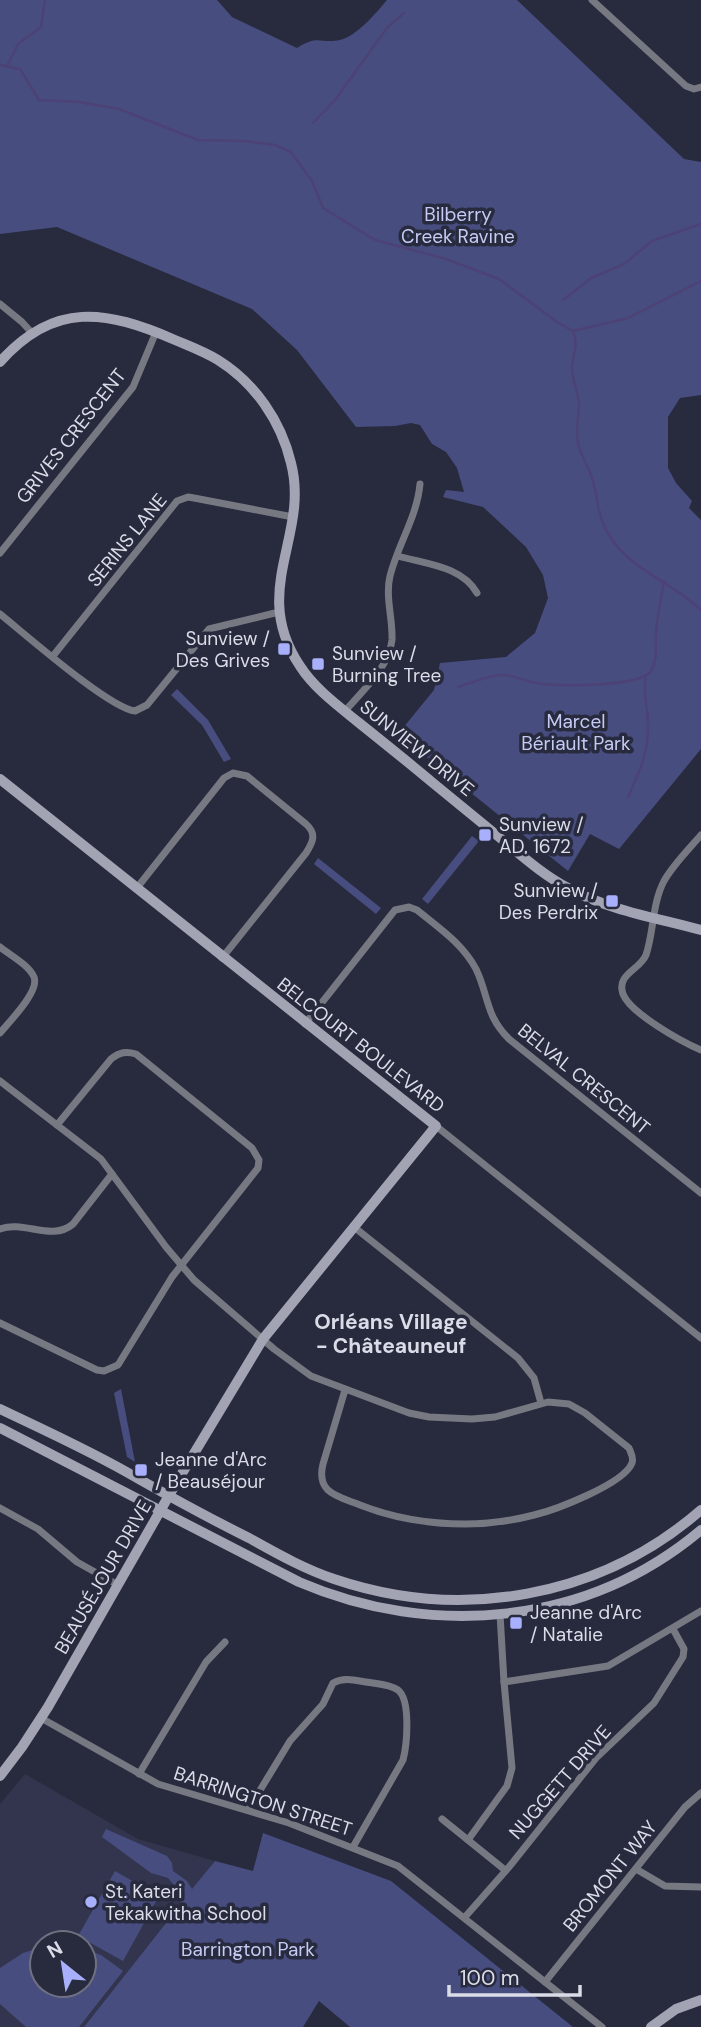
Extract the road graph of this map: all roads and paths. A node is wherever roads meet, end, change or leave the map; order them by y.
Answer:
1 (592, 0) edge
2 (701, 87) edge
3 (0, 304) edge
4 (156, 332) junction
5 (32, 333) junction
6 (0, 362) edge
7 (420, 484) dead end
8 (292, 517) junction
9 (0, 553) edge
10 (398, 556) junction
11 (477, 593) dead end
12 (279, 612) junction
13 (0, 614) edge
14 (53, 656) junction
15 (345, 711) junction
16 (0, 779) edge
17 (701, 835) edge
18 (136, 889) junction
19 (654, 917) junction
20 (701, 930) edge
21 (0, 947) edge
22 (222, 958) junction
23 (305, 1024) junction
24 (0, 1034) edge
25 (701, 1050) edge
26 (0, 1081) edge
27 (57, 1125) junction
28 (436, 1126) junction
29 (112, 1174) junction
30 (701, 1193) edge
31 (354, 1227) junction
32 (0, 1229) edge
33 (181, 1266) junction
34 (0, 1323) edge
35 (701, 1338) edge
36 (263, 1339) junction
37 (345, 1390) junction
38 (541, 1403) junction
39 (0, 1409) edge
40 (0, 1428) edge
41 (169, 1496) junction
42 (0, 1508) edge
43 (701, 1510) edge
44 (161, 1511) junction
45 (701, 1530) edge
46 (118, 1586) junction
47 (701, 1611) edge
48 (500, 1614) junction
49 (673, 1629) junction
50 (225, 1642) dead end
51 (504, 1682) junction
52 (41, 1718) junction
53 (139, 1774) junction
54 (0, 1776) edge
55 (701, 1793) edge
56 (248, 1810) junction
57 (442, 1819) dead end
58 (468, 1840) junction
59 (353, 1847) junction
60 (636, 1869) junction
61 (505, 1870) junction
62 (701, 1888) edge
63 (465, 1917) junction
64 (545, 1982) junction
65 (701, 2000) edge
66 (602, 2027) edge
67 (651, 2027) edge

1 - 2 street
3 - 5 street
4 - 5 street, SUNVIEW DRIVE
4 - 8 street, SUNVIEW DRIVE
4 - 9 street, GRIVES CRESCENT
5 - 6 street, SUNVIEW DRIVE
7 - 10 street
8 - 12 street, SUNVIEW DRIVE
8 - 14 street, SERINS LANE
10 - 11 street
10 - 15 street
12 - 14 street
12 - 15 street, SUNVIEW DRIVE
13 - 14 street
15 - 19 street, SUNVIEW DRIVE
16 - 18 street, BELCOURT BOULEVARD
17 - 19 street
18 - 22 street, BELCOURT BOULEVARD
18 - 22 street
19 - 20 street, SUNVIEW DRIVE
19 - 25 street
21 - 24 street
22 - 23 street, BELCOURT BOULEVARD
23 - 28 street, BELCOURT BOULEVARD
23 - 30 street, BELVAL CRESCENT
26 - 27 street
27 - 29 street
27 - 33 street
28 - 31 street, BEAUSÉJOUR DRIVE
28 - 35 street, BELCOURT BOULEVARD
29 - 32 street
29 - 33 street
31 - 36 street, BEAUSÉJOUR DRIVE
31 - 38 street
33 - 34 street
33 - 36 street
36 - 37 street
36 - 41 street, BEAUSÉJOUR DRIVE
37 - 38 street
37 - 38 street
39 - 41 street
40 - 44 street
41 - 43 street
41 - 44 street, BEAUSÉJOUR DRIVE
42 - 46 street
44 - 46 street, BEAUSÉJOUR DRIVE
44 - 48 street
45 - 48 street
46 - 52 street, BEAUSÉJOUR DRIVE
47 - 49 street
48 - 51 street
49 - 51 street
49 - 61 street, NUGGETT DRIVE
50 - 53 street
51 - 58 street
52 - 53 street, BARRINGTON STREET
52 - 54 street, BEAUSÉJOUR DRIVE
53 - 56 street, BARRINGTON STREET
55 - 60 street, BROMONT WAY
56 - 59 street, BARRINGTON STREET
56 - 59 street
57 - 58 street
58 - 61 street
59 - 63 street, BARRINGTON STREET
60 - 62 street
60 - 64 street, BROMONT WAY
61 - 63 street, NUGGETT DRIVE
63 - 64 street, BARRINGTON STREET
64 - 66 street, BARRINGTON STREET
65 - 67 street

